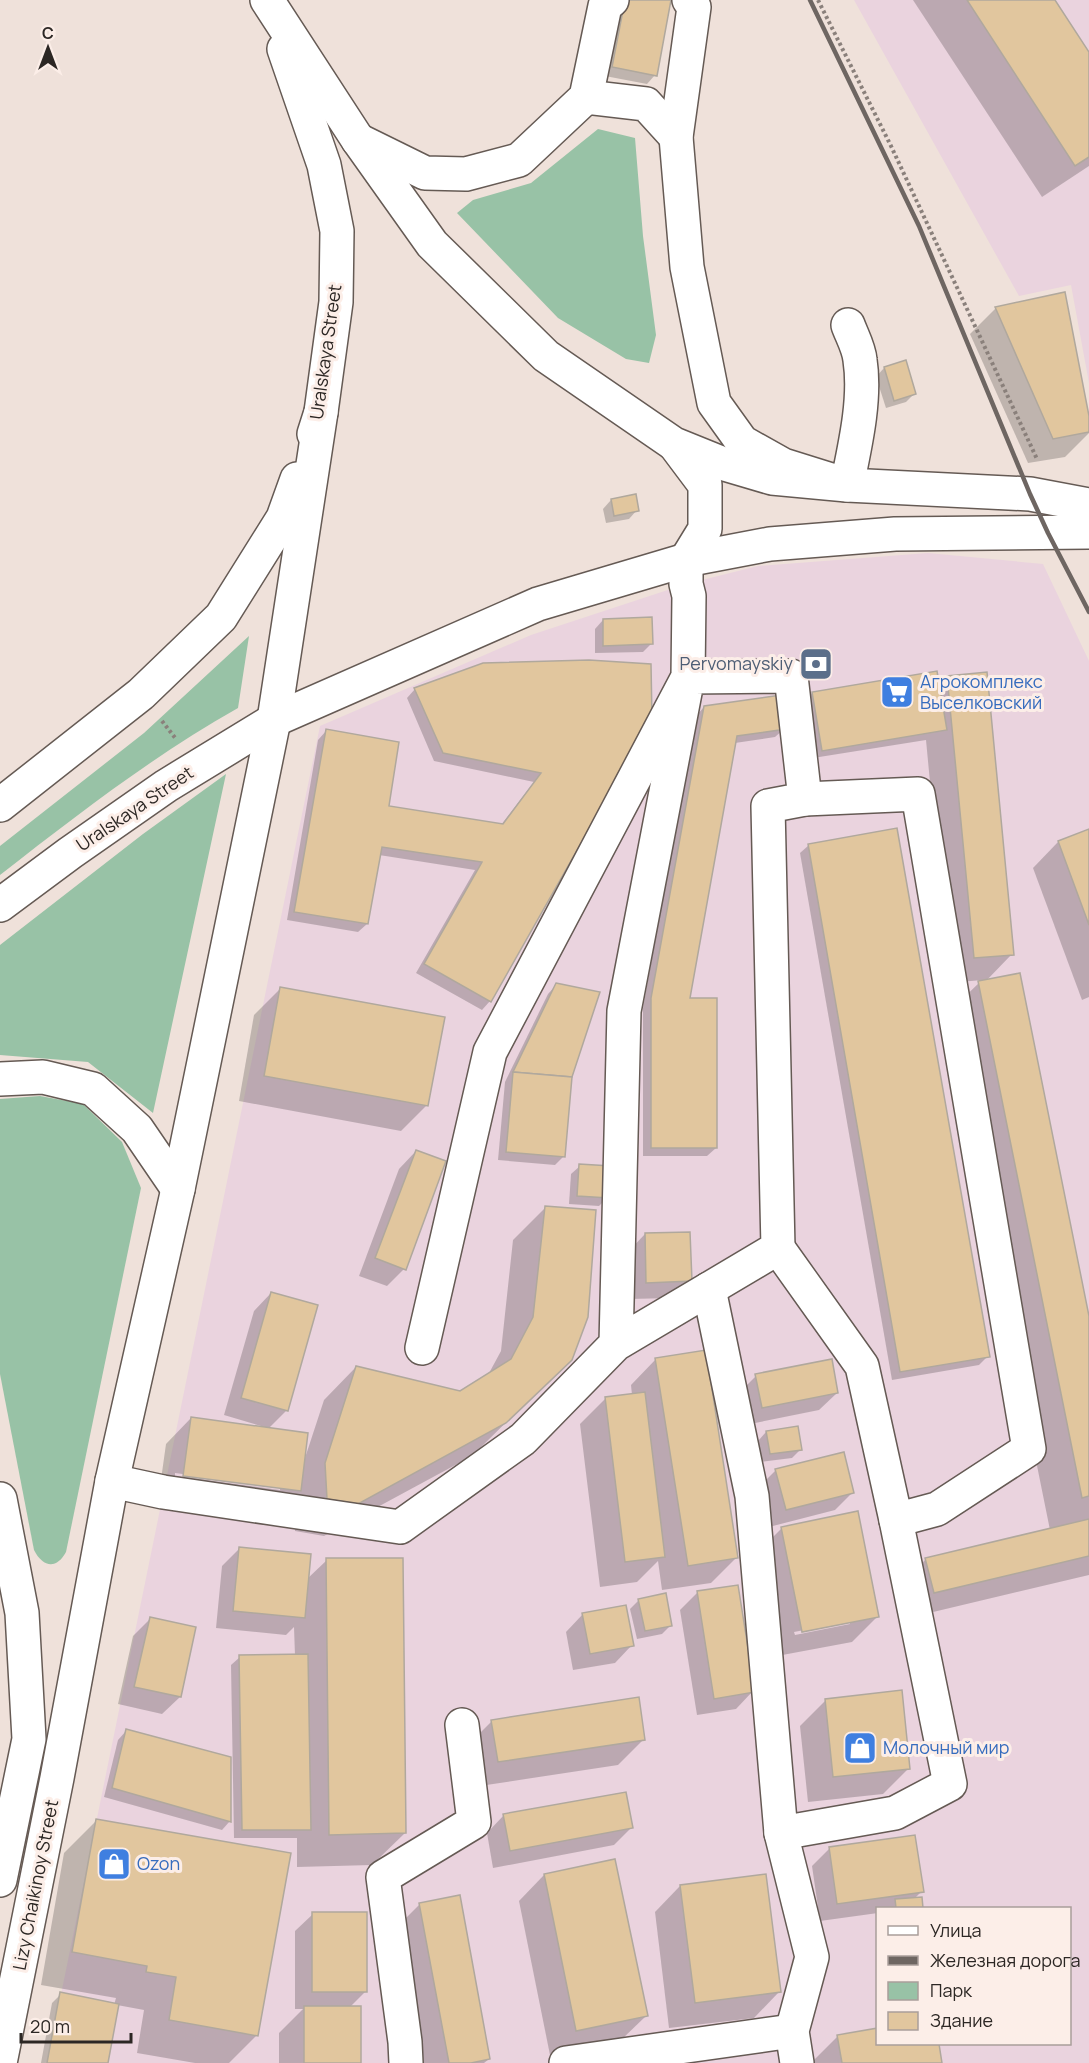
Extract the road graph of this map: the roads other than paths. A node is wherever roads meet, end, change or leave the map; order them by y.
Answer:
1 (267, 0) edge
2 (612, 0) edge
3 (689, 0) edge
4 (586, 97) junction
5 (676, 137) junction
6 (358, 140) junction
7 (848, 325) dead end
8 (321, 412) junction
9 (674, 444) junction
10 (847, 485) junction
11 (1089, 504) edge
12 (1089, 532) edge
13 (687, 560) junction
14 (688, 676) junction
15 (274, 720) junction
16 (805, 799) junction
17 (0, 805) edge
18 (0, 905) edge
19 (0, 1079) edge
20 (178, 1189) junction
21 (778, 1248) junction
22 (709, 1289) junction
23 (616, 1344) junction
24 (422, 1348) dead end
25 (112, 1481) junction
26 (0, 1499) edge
27 (896, 1520) junction
28 (462, 1725) dead end
29 (781, 1833) junction
30 (2, 1864) edge
31 (792, 2031) junction
32 (0, 2063) edge
33 (406, 2063) edge
34 (567, 2063) edge
35 (797, 2063) edge

1 - 6 main road
1 - 8 main road, Uralskaya Street
2 - 4 main road
3 - 5 main road
4 - 5 main road
4 - 6 main road
5 - 10 main road
6 - 9 main road
7 - 10 main road
8 - 15 main road, Lizy Chaikinoy Street
8 - 17 main road, Uralskaya Street
9 - 10 main road
9 - 13 main road
10 - 11 main road
12 - 13 main road, Uralskaya Street
13 - 14 main road
13 - 15 main road, Uralskaya Street
14 - 16 main road
14 - 23 main road
14 - 24 main road
15 - 18 main road, Uralskaya Street
15 - 20 main road, Lizy Chaikinoy Street
16 - 21 main road
16 - 27 main road
19 - 20 main road
20 - 25 main road, Lizy Chaikinoy Street
21 - 22 main road
21 - 27 main road
22 - 23 main road
22 - 29 main road
23 - 25 main road
25 - 32 main road, Lizy Chaikinoy Street
26 - 30 main road, Lizy Chaikinoy Street
27 - 29 main road
28 - 33 main road
29 - 31 main road
31 - 34 main road
31 - 35 main road

